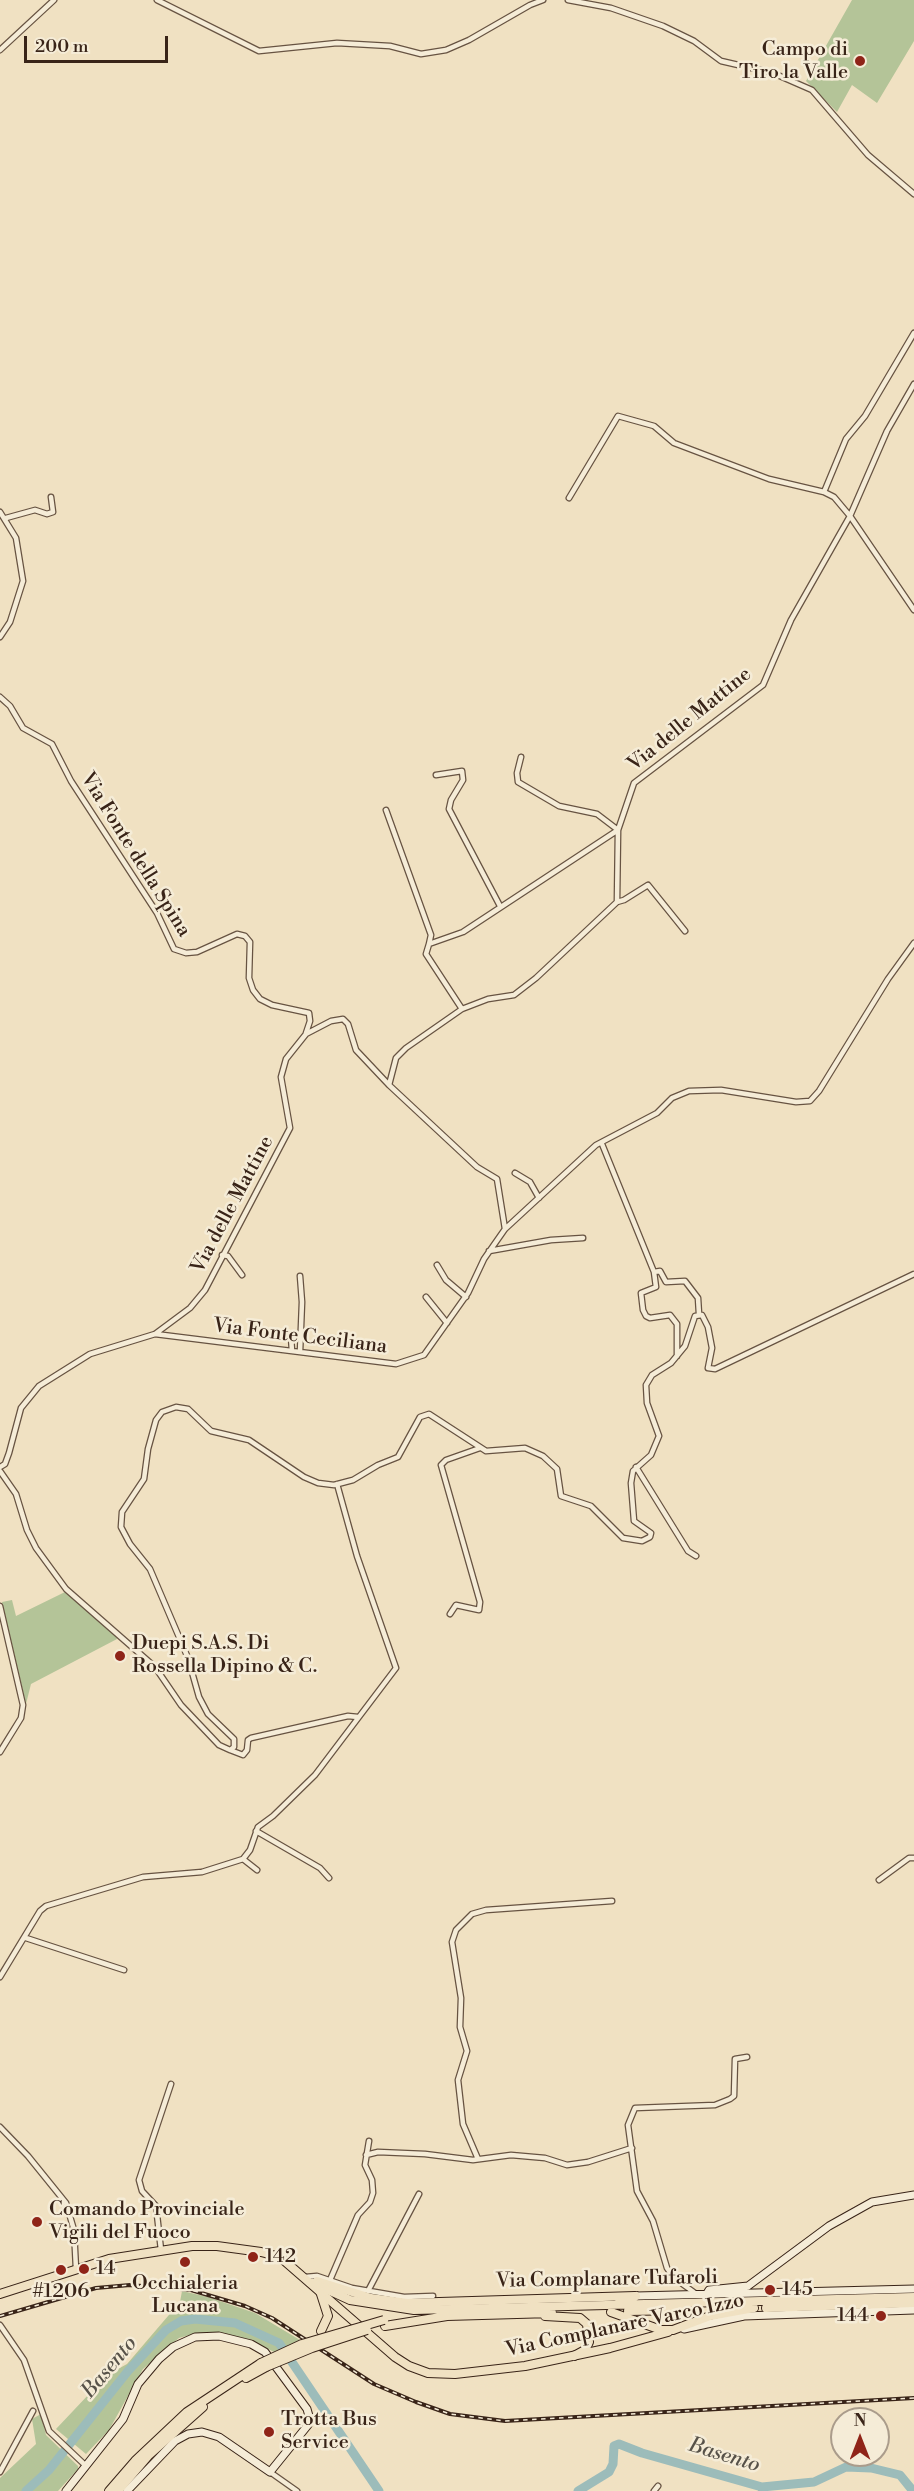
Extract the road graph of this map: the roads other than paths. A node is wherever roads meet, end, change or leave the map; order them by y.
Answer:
1 (54, 0) edge
2 (157, 0) edge
3 (543, 0) edge
4 (568, 0) edge
5 (0, 50) edge
6 (914, 194) edge
7 (914, 333) edge
8 (914, 384) edge
9 (824, 492) junction
10 (51, 497) dead end
11 (569, 498) dead end
12 (0, 512) edge
13 (850, 516) junction
14 (6, 518) junction
15 (914, 610) edge
16 (0, 637) edge
17 (0, 697) edge
18 (521, 757) dead end
19 (436, 775) dead end
20 (386, 810) dead end
21 (618, 830) junction
22 (617, 902) junction
23 (500, 906) junction
24 (686, 931) dead end
25 (914, 943) edge
26 (429, 944) junction
27 (462, 1009) junction
28 (306, 1034) junction
29 (389, 1084) junction
30 (602, 1144) junction
31 (515, 1173) dead end
32 (539, 1197) junction
33 (505, 1229) junction
34 (584, 1238) dead end
35 (489, 1251) junction
36 (222, 1254) junction
37 (437, 1264) dead end
38 (654, 1272) junction
39 (914, 1274) edge
40 (242, 1275) dead end
41 (300, 1276) dead end
42 (426, 1297) dead end
43 (465, 1297) junction
44 (699, 1314) junction
45 (447, 1323) junction
46 (155, 1334) junction
47 (291, 1337) dead end
48 (292, 1351) junction
49 (300, 1352) junction
50 (676, 1356) junction
51 (480, 1448) junction
52 (636, 1467) junction
53 (0, 1469) edge
54 (337, 1484) junction
55 (696, 1556) dead end
56 (0, 1606) edge
57 (450, 1614) dead end
58 (358, 1717) junction
59 (230, 1750) junction
60 (0, 1752) edge
61 (256, 1831) junction
62 (914, 1858) edge
63 (243, 1859) junction
64 (257, 1870) dead end
65 (329, 1878) dead end
66 (879, 1880) dead end
67 (612, 1901) dead end
68 (26, 1938) junction
69 (124, 1970) dead end
70 (0, 1977) edge
71 (747, 2057) dead end
72 (171, 2084) dead end
73 (0, 2127) edge
74 (369, 2141) dead end
75 (632, 2148) junction
76 (366, 2156) junction
77 (478, 2159) junction
78 (419, 2194) dead end
79 (914, 2195) edge
80 (160, 2250) junction
81 (76, 2269) junction
82 (305, 2277) junction
83 (330, 2280) junction
84 (312, 2283) junction
85 (914, 2289) edge
86 (320, 2291) junction
87 (368, 2292) junction
88 (0, 2294) edge
89 (702, 2295) junction
90 (433, 2296) dead end
91 (636, 2296) junction
92 (914, 2297) edge
93 (914, 2303) edge
94 (754, 2308) junction
95 (611, 2309) junction
96 (914, 2310) edge
97 (482, 2312) junction
98 (384, 2323) junction
99 (0, 2325) edge
100 (673, 2330) junction
101 (302, 2344) junction
102 (574, 2356) junction
103 (263, 2365) junction
104 (33, 2411) dead end
105 (86, 2465) junction
106 (0, 2472) edge
107 (270, 2472) junction
108 (658, 2486) dead end
109 (66, 2491) edge
110 (109, 2491) edge
111 (118, 2491) edge
112 (127, 2491) edge
113 (297, 2491) edge
114 (654, 2491) edge

1 - 5 street
2 - 3 street
4 - 6 street
7 - 9 street
8 - 13 street, Via delle Mattine
9 - 11 street
9 - 13 street
10 - 14 street
12 - 14 street
13 - 15 street
13 - 21 street, Via delle Mattine
14 - 16 street
17 - 28 street, Via Fonte della Spina
18 - 21 street
19 - 23 street
20 - 26 street
21 - 22 street, Via delle Mattine
21 - 23 street
22 - 24 street
22 - 27 street
23 - 26 street
25 - 30 street, Via Fonte Ceciliana
26 - 27 street
27 - 29 street
28 - 29 street, Via delle Mattine
28 - 36 street, Via delle Mattine
29 - 33 street
30 - 32 street, Via Fonte Ceciliana
30 - 38 street
31 - 32 street
32 - 33 street, Via Fonte Ceciliana
33 - 35 street, Via Fonte Ceciliana
34 - 35 street
35 - 43 street, Via Fonte Ceciliana
36 - 40 street
36 - 46 street, Via delle Mattine
37 - 43 street
38 - 44 street
38 - 50 street
39 - 44 street
41 - 49 street
42 - 45 street
43 - 45 street, Via Fonte Ceciliana
44 - 50 street
45 - 49 street, Via Fonte Ceciliana
46 - 48 street, Via Fonte Ceciliana
46 - 53 street, Via delle Mattine
47 - 48 street
48 - 49 street, Via Fonte Ceciliana
50 - 52 street
51 - 52 street
51 - 54 street
51 - 57 street
52 - 55 street
53 - 59 street
54 - 58 street
54 - 59 street
56 - 60 street
58 - 59 street
58 - 61 street
61 - 63 street
61 - 65 street
62 - 66 street
63 - 64 street
63 - 68 street
67 - 77 street
68 - 69 street
68 - 70 street
71 - 75 street
72 - 80 street
73 - 81 street
74 - 76 street
75 - 77 street
75 - 89 street
76 - 77 street
76 - 83 street
78 - 87 street
79 - 89 street
80 - 81 main road, Via Complanare Varco Izzo
80 - 82 main road, Via Complanare Varco Izzo
81 - 88 main road, Via Complanare Varco Izzo
82 - 83 street
82 - 84 main road, Via Complanare Varco Izzo
82 - 91 main road, Via Complanare Tufaroli
83 - 87 street
84 - 86 main road, Via Complanare Varco Izzo
84 - 97 highway
85 - 89 street, Via Complanare Tufaroli
86 - 101 highway, bridge
86 - 102 main road, Via Complanare Varco Izzo
87 - 90 street
89 - 91 street, Via Complanare Tufaroli
91 - 95 highway
92 - 95 highway
93 - 94 highway
94 - 95 highway
94 - 100 highway
95 - 97 highway
95 - 100 highway
96 - 100 street, Via Complanare Varco Izzo
97 - 98 highway
97 - 102 highway
98 - 101 highway, bridge
98 - 103 highway, bridge
99 - 105 street
100 - 102 main road, Via Complanare Varco Izzo
101 - 103 highway, bridge
103 - 110 highway
103 - 111 highway
104 - 106 street
105 - 107 street
105 - 109 street
107 - 112 street
107 - 113 street
108 - 114 street

